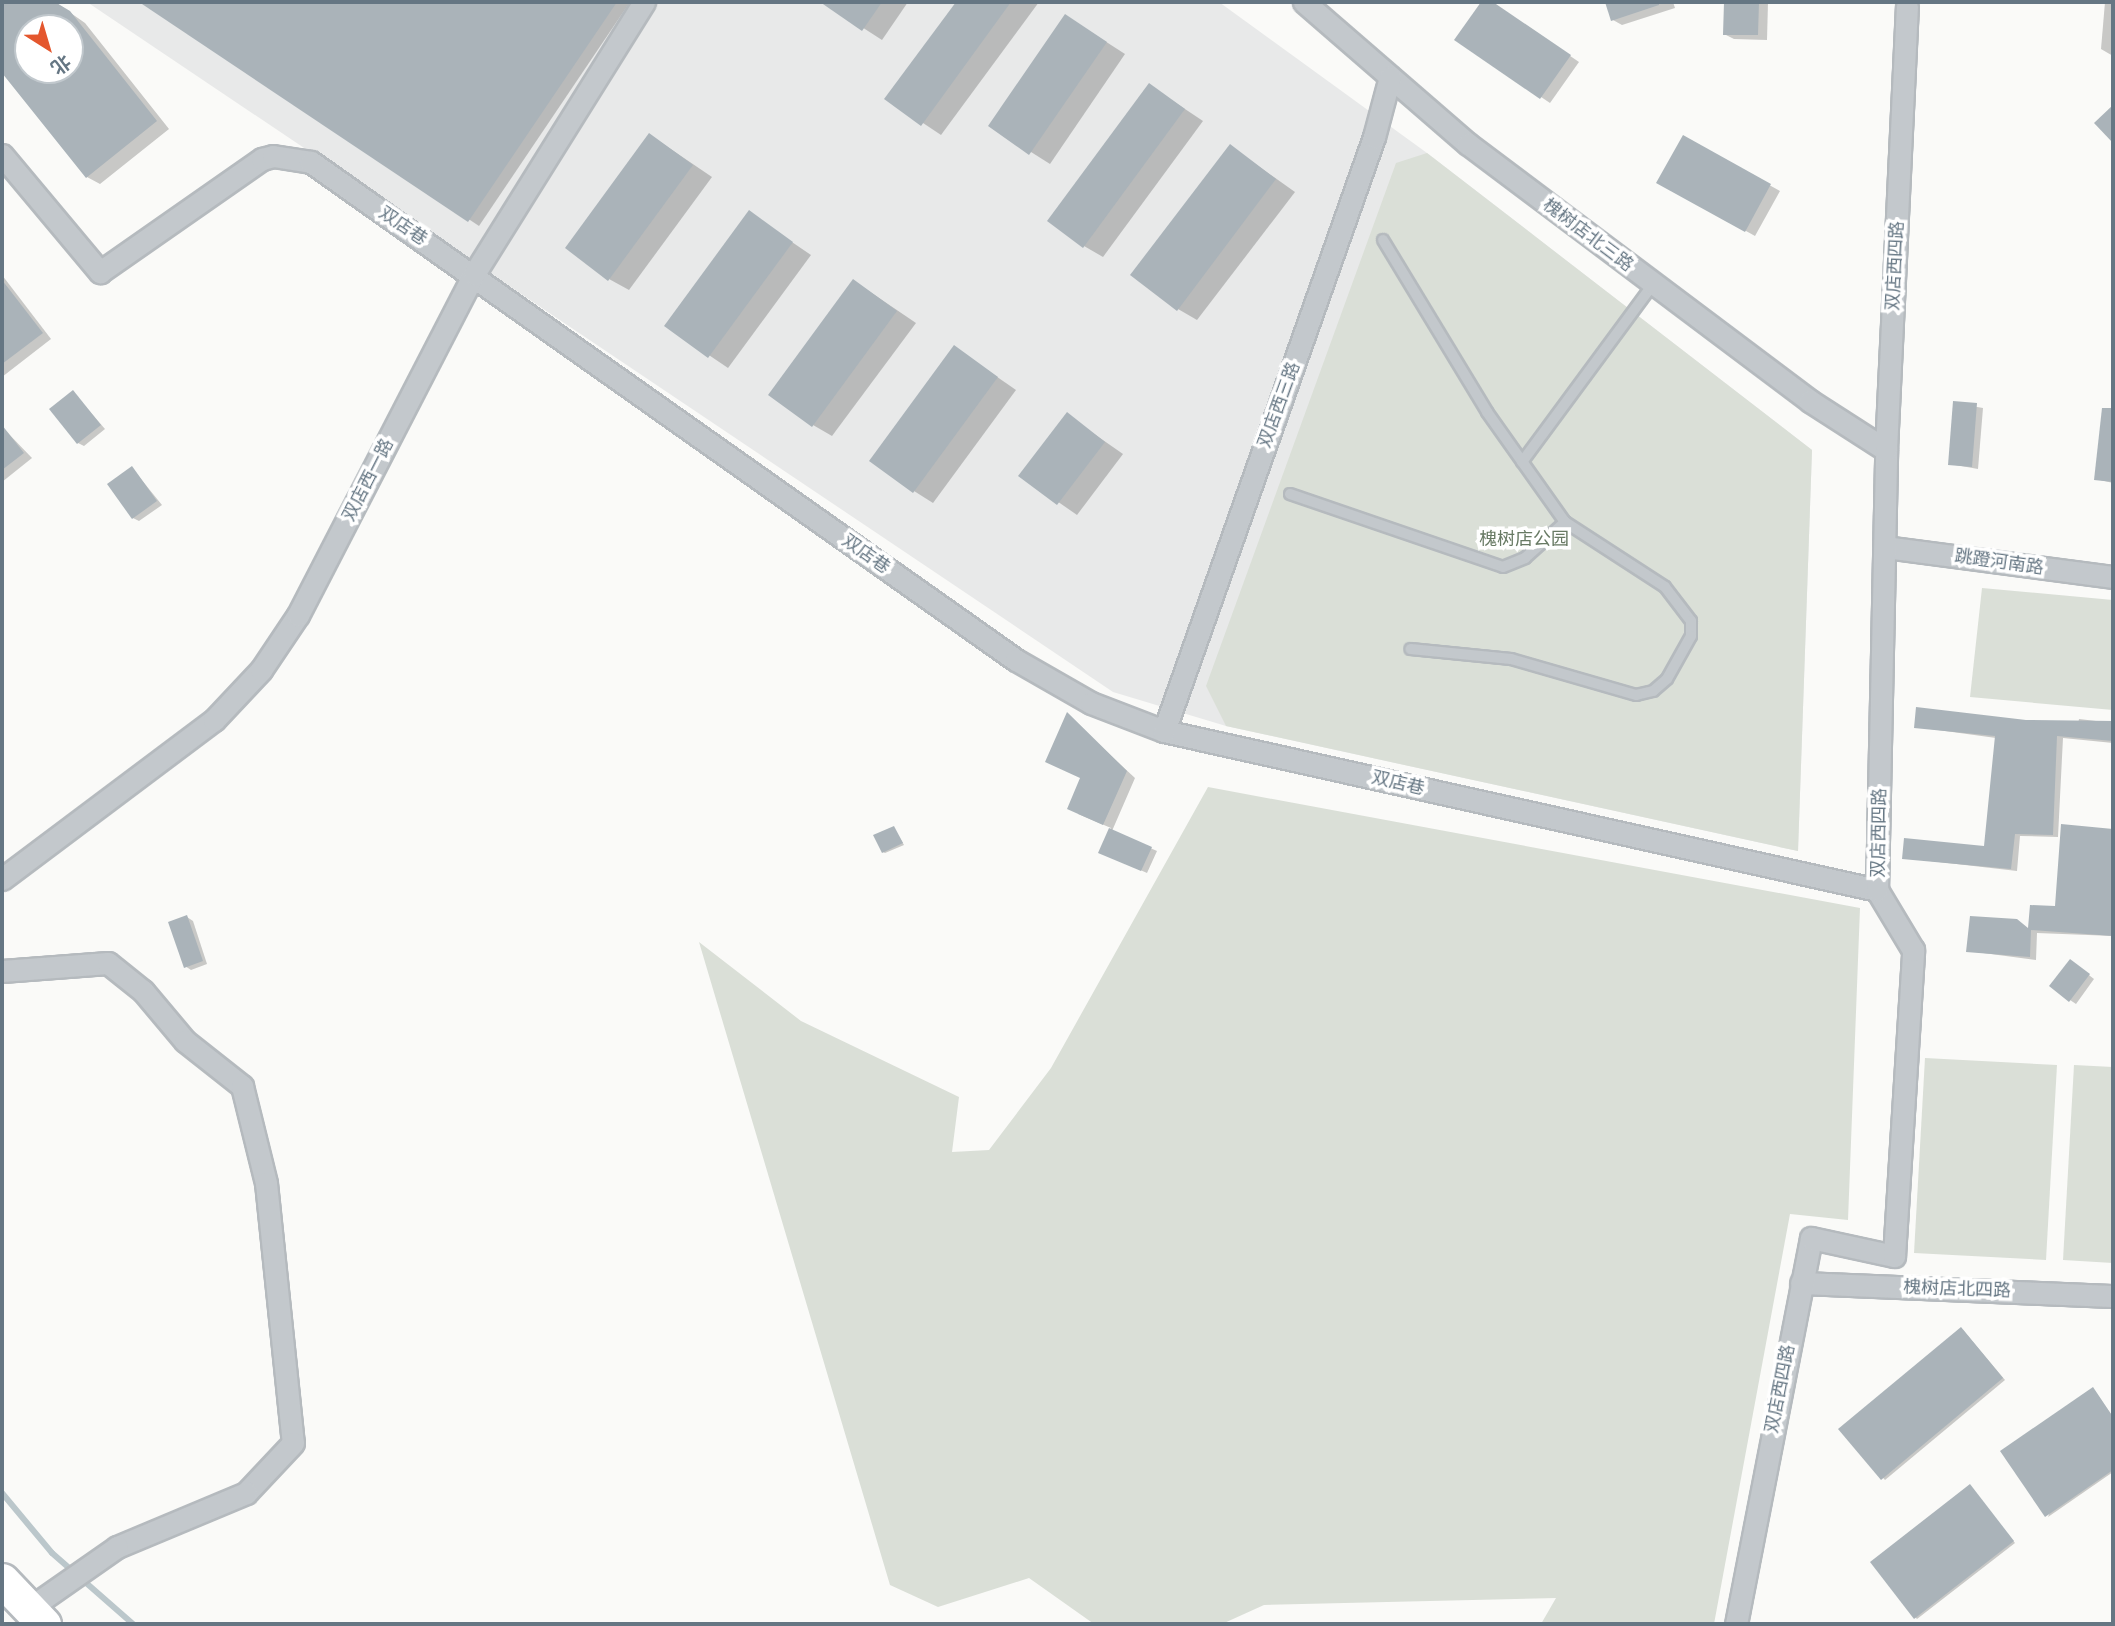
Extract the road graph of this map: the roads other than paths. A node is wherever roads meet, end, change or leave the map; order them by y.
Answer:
1 (644, 2) edge
2 (1304, 2) edge
3 (1907, 6) dead end
4 (1390, 77) junction
5 (2, 155) edge
6 (1383, 240) dead end
7 (474, 274) junction
8 (1653, 284) junction
9 (1886, 450) junction
10 (1522, 462) junction
11 (1290, 494) dead end
12 (1565, 522) junction
13 (1885, 547) junction
14 (2113, 577) edge
15 (1410, 649) dead end
16 (1164, 731) junction
17 (2, 879) edge
18 (1877, 890) junction
19 (2, 971) edge
20 (1801, 1283) junction
21 (2113, 1296) edge
22 (2, 1580) edge
23 (23, 1616) edge
24 (1736, 1624) edge

1 - 7 street, 双店西一路
2 - 4 street, 槐树店北三路
3 - 9 street, 双店西四路
4 - 8 street, 槐树店北三路
4 - 16 street, 双店西三路
5 - 7 street, 双店巷
6 - 10 lane
7 - 16 street, 双店巷
7 - 17 street, 双店西一路
8 - 9 street, 槐树店北三路
8 - 10 lane
9 - 13 street, 双店西四路
10 - 12 lane
11 - 12 lane
12 - 15 lane
13 - 14 street, 跳蹬河南路
13 - 18 street, 双店西四路
16 - 18 street, 双店巷
18 - 20 street, 双店西四路
19 - 23 street
20 - 21 street, 槐树店北四路
20 - 24 street, 双店西四路
22 - 23 main road

